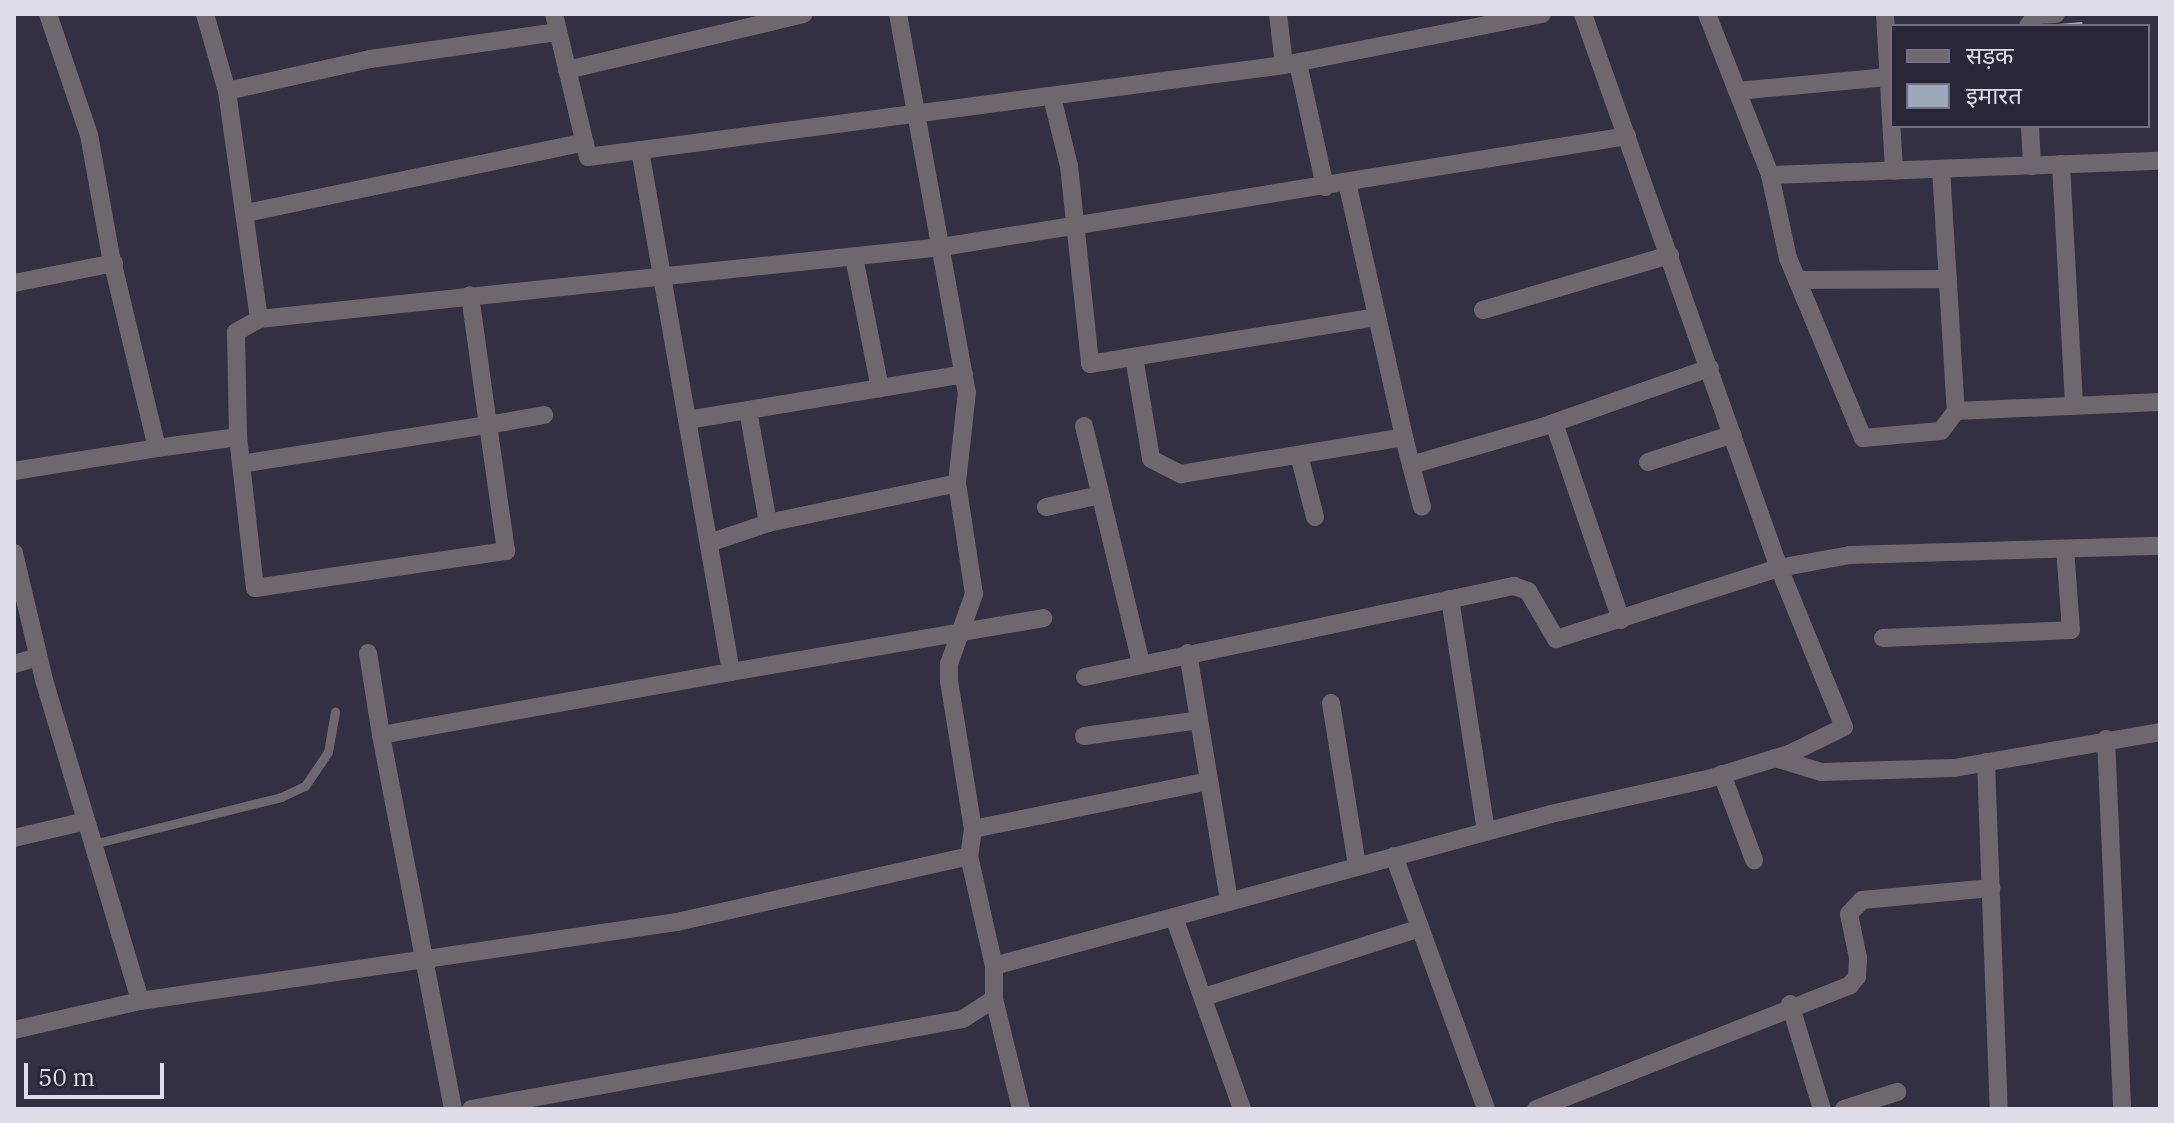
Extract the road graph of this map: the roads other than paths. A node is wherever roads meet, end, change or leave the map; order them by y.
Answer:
1 (48, 14) edge
2 (205, 14) edge
3 (803, 14) edge
4 (898, 14) edge
5 (1278, 14) edge
6 (1542, 14) edge
7 (1583, 14) edge
8 (1707, 14) edge
9 (1885, 14) edge
10 (2056, 14) edge
11 (556, 23) edge
12 (2030, 24) edge
13 (1291, 64) junction
14 (567, 70) junction
15 (1887, 77) junction
16 (227, 91) junction
17 (1737, 91) junction
18 (1052, 97) junction
19 (917, 113) junction
20 (1890, 117) edge
21 (1891, 128) edge
22 (2030, 128) edge
23 (1627, 136) junction
24 (585, 142) junction
25 (640, 150) junction
26 (2160, 161) edge
27 (2061, 164) junction
28 (2032, 166) junction
29 (1941, 169) junction
30 (1894, 171) junction
31 (1770, 175) junction
32 (1347, 183) junction
33 (1325, 187) junction
34 (246, 213) junction
35 (1073, 227) junction
36 (942, 247) junction
37 (1670, 255) junction
38 (854, 257) junction
39 (114, 263) junction
40 (659, 279) junction
41 (1948, 279) junction
42 (1797, 280) junction
43 (14, 283) edge
44 (470, 295) junction
45 (1483, 310) dead end
46 (1377, 317) junction
47 (259, 319) junction
48 (1134, 357) junction
49 (1710, 368) junction
50 (964, 374) junction
51 (880, 388) junction
52 (2160, 402) edge
53 (2074, 405) junction
54 (748, 410) junction
55 (1956, 411) junction
56 (544, 415) dead end
57 (687, 420) junction
58 (1554, 423) junction
59 (488, 425) junction
60 (1084, 426) dead end
61 (1733, 434) junction
62 (238, 437) junction
63 (1404, 437) junction
64 (157, 448) junction
65 (1299, 455) junction
66 (1648, 462) dead end
67 (241, 464) junction
68 (1411, 465) junction
69 (14, 471) edge
70 (957, 483) junction
71 (1100, 495) junction
72 (1046, 507) dead end
73 (1422, 507) dead end
74 (1315, 517) dead end
75 (768, 523) junction
76 (709, 543) junction
77 (2160, 546) edge
78 (2065, 549) junction
79 (14, 553) edge
80 (1779, 568) junction
81 (1450, 599) junction
82 (1043, 618) dead end
83 (1621, 620) junction
84 (963, 635) junction
85 (1883, 638) dead end
86 (368, 653) dead end
87 (1188, 653) junction
88 (38, 657) junction
89 (14, 664) edge
90 (1141, 664) junction
91 (731, 672) junction
92 (1085, 677) dead end
93 (1331, 703) dead end
94 (335, 712) dead end
95 (1199, 720) junction
96 (2160, 732) edge
97 (381, 735) junction
98 (1084, 736) dead end
99 (2106, 739) junction
100 (1775, 758) junction
101 (1986, 762) junction
102 (1722, 774) junction
103 (1209, 781) junction
104 (86, 821) junction
105 (973, 829) junction
106 (1486, 831) junction
107 (14, 838) edge
108 (93, 844) junction
109 (969, 856) junction
110 (1394, 856) junction
111 (1754, 860) dead end
112 (1357, 866) junction
113 (1991, 888) junction
114 (1229, 902) junction
115 (1174, 917) junction
116 (1420, 928) junction
117 (423, 961) junction
118 (994, 966) junction
119 (1204, 997) junction
120 (994, 999) junction
121 (140, 1001) junction
122 (1790, 1004) junction
123 (14, 1030) edge
124 (1897, 1092) dead end
125 (453, 1109) edge
126 (471, 1109) edge
127 (1021, 1109) edge
128 (1242, 1109) edge
129 (1486, 1109) edge
130 (1536, 1109) edge
131 (1822, 1109) edge
132 (1844, 1109) edge
133 (1999, 1109) edge
134 (2122, 1109) edge

1 - 39 street
2 - 16 street
3 - 14 street
4 - 19 street
5 - 13 street
6 - 13 street
7 - 23 street
8 - 17 street
9 - 15 street
10 - 12 street
11 - 14 street
11 - 16 street
13 - 18 street
13 - 33 street
14 - 24 street
15 - 17 street
15 - 20 street
16 - 34 street
17 - 31 street
18 - 19 street
18 - 35 street
19 - 25 street
19 - 36 street
21 - 30 street
22 - 28 street
23 - 32 street
23 - 37 street
24 - 25 street
24 - 34 street
25 - 40 street
26 - 27 street
27 - 28 street
27 - 53 street
28 - 29 street
29 - 30 street
29 - 41 street
30 - 31 street
31 - 42 street
32 - 33 street
32 - 46 street
33 - 35 street
34 - 47 street
35 - 36 street
35 - 48 street
36 - 38 street
36 - 50 street
37 - 45 street
37 - 49 street
38 - 40 street
38 - 51 street
39 - 43 street
39 - 64 street
40 - 44 street
40 - 57 street
41 - 42 street
41 - 55 street
42 - 55 street
44 - 47 street
44 - 59 street
46 - 48 street
46 - 63 street
47 - 62 street
48 - 65 street
49 - 58 street
49 - 61 street
50 - 51 street
50 - 70 street
51 - 54 street
52 - 53 street
53 - 55 street
54 - 57 street
54 - 75 street
56 - 59 street
57 - 76 street
58 - 68 street
58 - 83 street
59 - 67 street
59 - 67 street
60 - 71 street
61 - 66 street
61 - 80 street
62 - 64 street
62 - 67 street
63 - 65 street
63 - 68 street
64 - 69 street
65 - 74 street
68 - 73 street
70 - 75 street
70 - 84 street
71 - 72 street
71 - 90 street
75 - 76 street
76 - 91 street
77 - 78 street
78 - 80 street
78 - 85 street
79 - 88 street
80 - 83 street
80 - 100 street
81 - 83 street
81 - 87 street
81 - 106 street
82 - 84 street
84 - 91 street
84 - 105 street
86 - 97 street
87 - 90 street
87 - 95 street
88 - 89 street
88 - 104 street
90 - 92 street
91 - 97 street
93 - 112 street
94 - 108 lane
95 - 98 street
95 - 103 street
96 - 99 street
97 - 117 street
99 - 101 street
99 - 134 street
100 - 101 street
100 - 102 street
101 - 113 street
102 - 106 street
102 - 111 street
103 - 105 street
103 - 114 street
104 - 107 street
104 - 108 street
105 - 109 street
106 - 110 street
108 - 121 street
109 - 117 street
109 - 118 street
110 - 112 street
110 - 116 street
112 - 114 street
113 - 122 street
113 - 133 street
114 - 115 street
115 - 118 street
115 - 119 street
116 - 119 street
116 - 129 street
117 - 121 street
117 - 125 street
118 - 120 street
119 - 128 street
120 - 126 street
120 - 127 street
121 - 123 street
122 - 130 street
122 - 131 street
124 - 132 street

